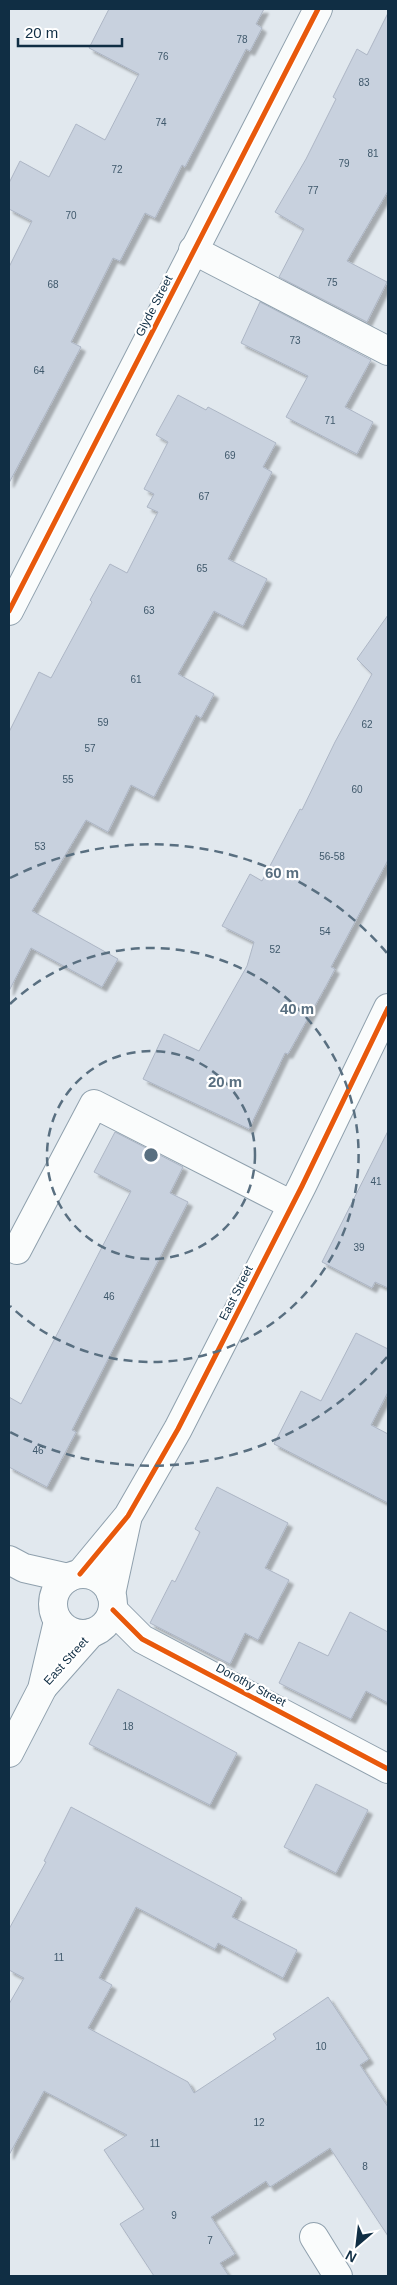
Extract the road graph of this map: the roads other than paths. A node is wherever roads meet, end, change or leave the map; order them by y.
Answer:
1 (318, 9) edge
2 (194, 250) junction
3 (388, 351) edge
4 (9, 611) edge
5 (388, 1008) edge
6 (292, 1205) junction
7 (17, 1250) dead end
8 (128, 1516) junction
9 (17, 1564) edge
10 (74, 1576) junction
11 (112, 1602) junction
12 (56, 1616) junction
13 (94, 1632) junction
14 (142, 1639) junction
15 (42, 1689) junction
16 (9, 1753) edge
17 (388, 1769) edge
18 (314, 2237) dead end
19 (338, 2276) edge

1 - 2 street, Glyde Street
2 - 3 street
2 - 4 street, Glyde Street
5 - 6 street, East Street
6 - 7 street
6 - 8 street, East Street
8 - 10 street, East Street
8 - 11 street, East Street
9 - 10 street
9 - 12 street
10 - 11 street
10 - 12 street
11 - 13 street
11 - 14 street, Dorothy Street
12 - 13 street
12 - 15 street, East Street
13 - 14 street, Dorothy Street
13 - 15 street, East Street
14 - 17 street, Dorothy Street
15 - 16 street, East Street
18 - 19 street

